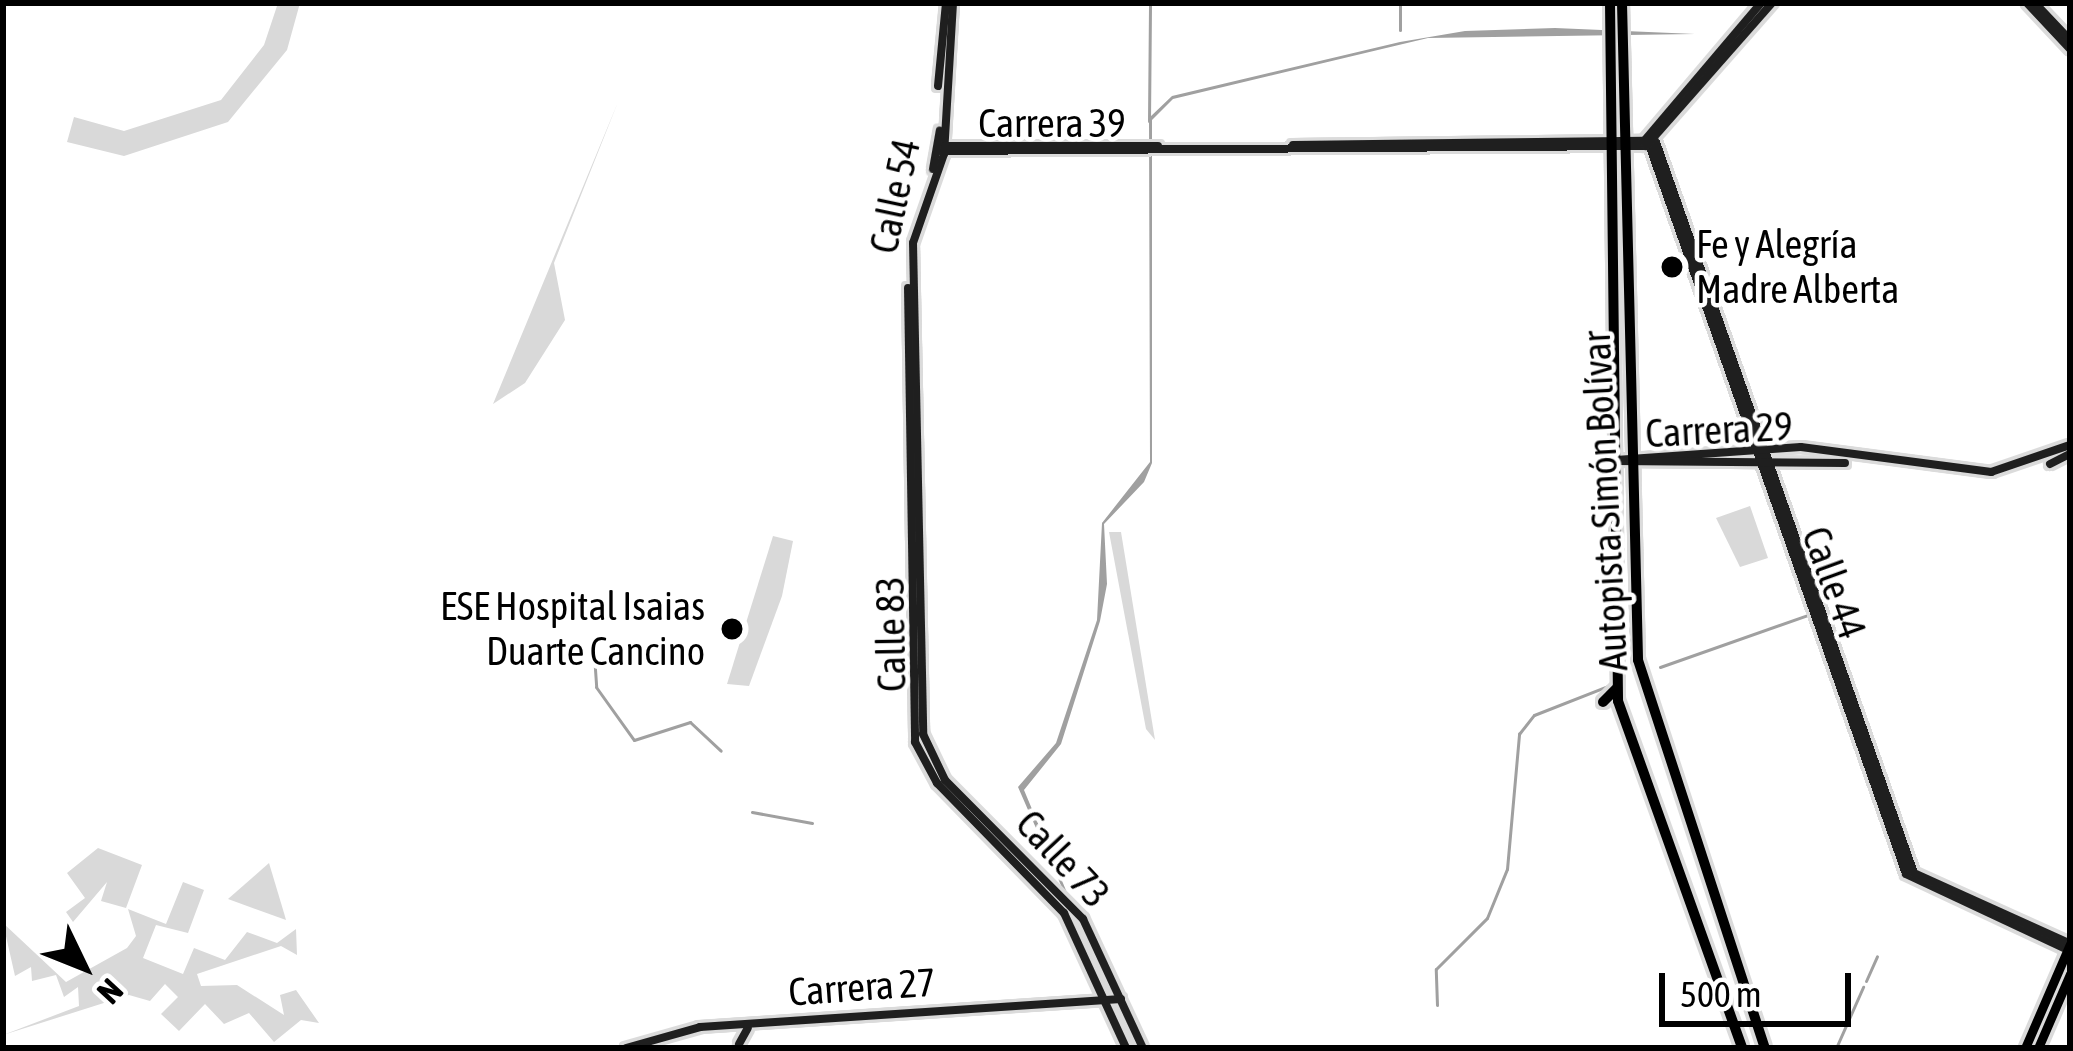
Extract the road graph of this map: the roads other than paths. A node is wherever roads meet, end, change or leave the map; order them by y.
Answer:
1 (950, 3) edge
2 (1610, 3) edge
3 (1622, 3) edge
4 (1761, 3) edge
5 (1772, 3) edge
6 (2031, 3) edge
7 (1616, 35) junction
8 (2070, 40) edge
9 (2070, 49) edge
10 (1723, 55) junction
11 (1650, 142) junction
12 (1618, 143) junction
13 (946, 150) junction
14 (1054, 150) junction
15 (1141, 151) junction
16 (2070, 445) edge
17 (2070, 454) edge
18 (1760, 455) junction
19 (1624, 460) junction
20 (914, 473) joint
21 (2001, 473) junction
22 (1618, 685) junction
23 (1604, 702) dead end
24 (917, 725) junction
25 (929, 773) junction
26 (921, 785) dead end
27 (947, 788) junction
28 (1011, 851) junction
29 (2067, 945) edge
30 (2070, 974) edge
31 (2058, 987) junction
32 (1114, 1003) junction
33 (706, 1012) dead end
34 (700, 1027) junction
35 (748, 1028) junction
36 (739, 1044) dead end
37 (626, 1048) edge
38 (640, 1048) edge
39 (1126, 1048) edge
40 (1143, 1048) edge
41 (1742, 1048) edge
42 (1766, 1048) edge
43 (2025, 1048) edge
44 (2038, 1048) edge

1 - 13 main road, Calle 54
2 - 7 highway, Autopista Simón Bolívar
3 - 7 highway, Autopista Simón Bolívar
4 - 10 main road
5 - 10 main road
6 - 8 main road
6 - 9 main road
7 - 12 highway, Autopista Simón Bolívar
10 - 11 main road
11 - 12 main road, Carrera 39
11 - 18 main road, Calle 44
12 - 15 main road, Carrera 39
12 - 19 highway, Autopista Simón Bolívar
12 - 19 highway, Autopista Simón Bolívar
13 - 14 main road, Carrera 39
13 - 20 main road, Calle 54
14 - 15 main road, Carrera 39
14 - 15 main road, Carrera 39
16 - 21 main road
17 - 21 main road
18 - 19 main road, Carrera 29
18 - 21 main road, Carrera 29
18 - 29 main road, Calle 44
19 - 22 highway, Autopista Simón Bolívar
19 - 42 highway, Autopista Simón Bolívar
20 - 24 main road, Calle 83
22 - 23 highway
22 - 41 highway, Autopista Simón Bolívar
24 - 25 main road, Calle 83
24 - 27 main road, Calle 83
25 - 26 main road
25 - 27 main road, Calle 83
27 - 28 main road, Calle 73
28 - 32 main road, Calle 73
28 - 32 main road, Calle 73
29 - 31 main road
30 - 31 main road
31 - 43 main road
31 - 44 main road
32 - 34 main road, Carrera 27
32 - 35 main road, Carrera 27
32 - 39 main road, Calle 73
32 - 40 main road, Calle 73
33 - 34 main road
34 - 37 main road, Carrera 27
35 - 36 main road
35 - 38 main road, Carrera 27

